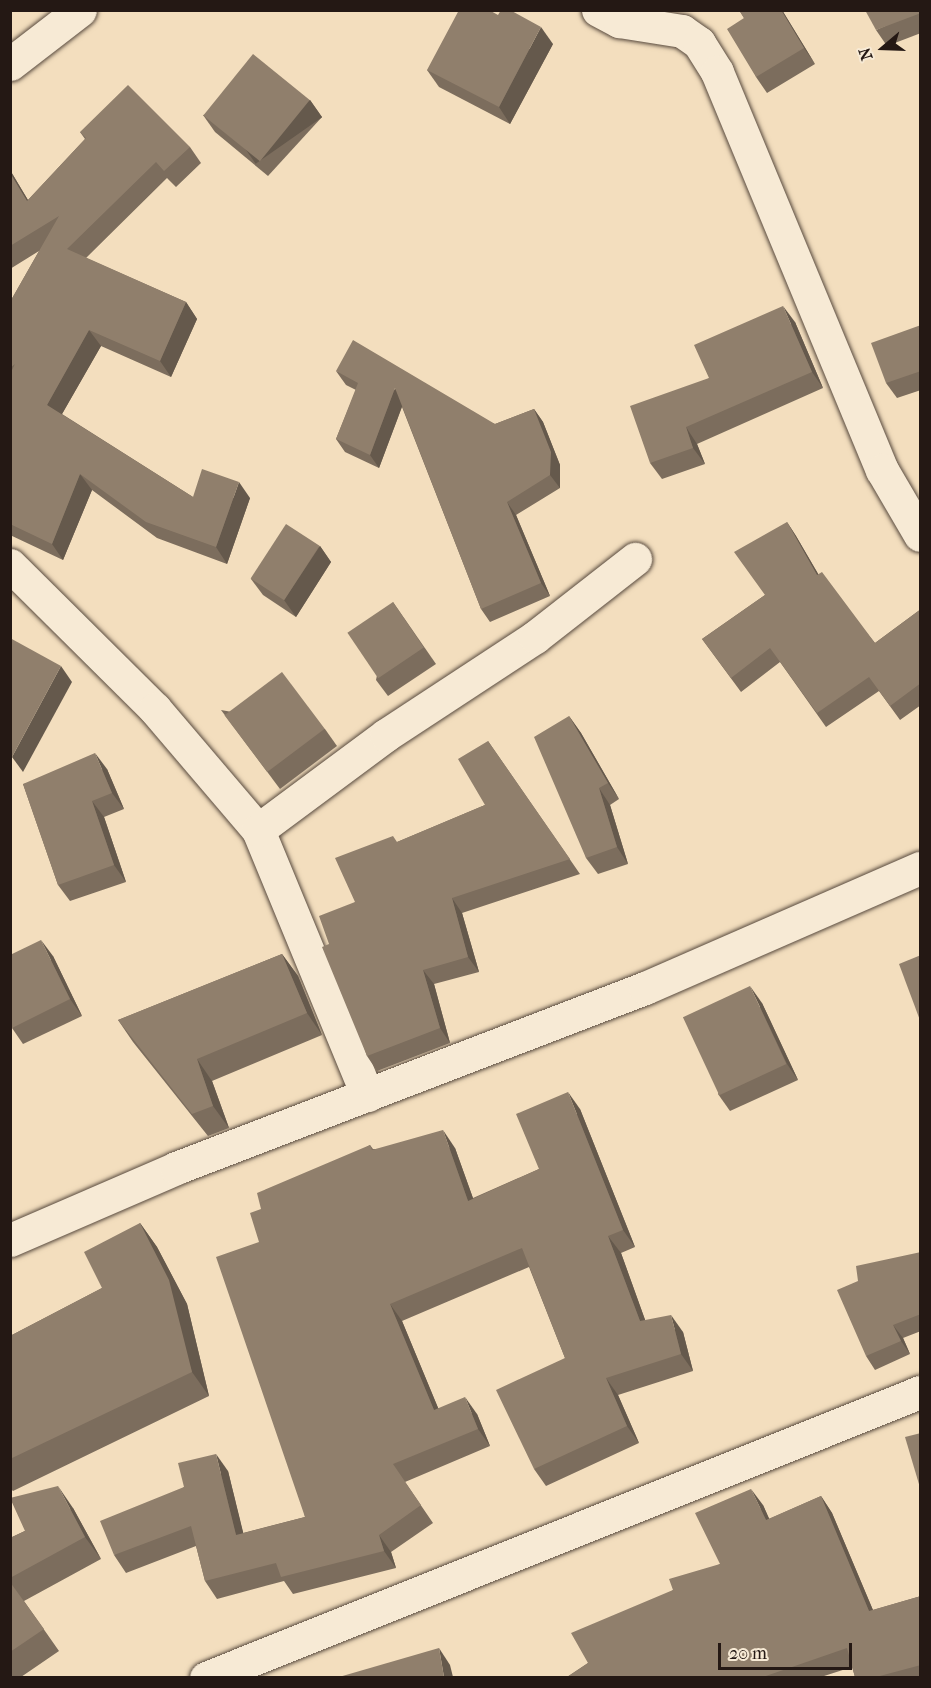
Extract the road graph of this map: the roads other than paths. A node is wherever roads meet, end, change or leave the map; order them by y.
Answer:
1 (80, 10) edge
2 (598, 10) edge
3 (10, 64) edge
4 (921, 535) edge
5 (636, 559) dead end
6 (10, 565) edge
7 (258, 830) junction
8 (921, 868) edge
9 (367, 1095) junction
10 (10, 1240) edge
11 (921, 1392) edge
12 (206, 1677) edge

1 - 3 street
2 - 4 street
5 - 7 street
6 - 7 street
7 - 9 street
8 - 9 street
9 - 10 street
11 - 12 street

